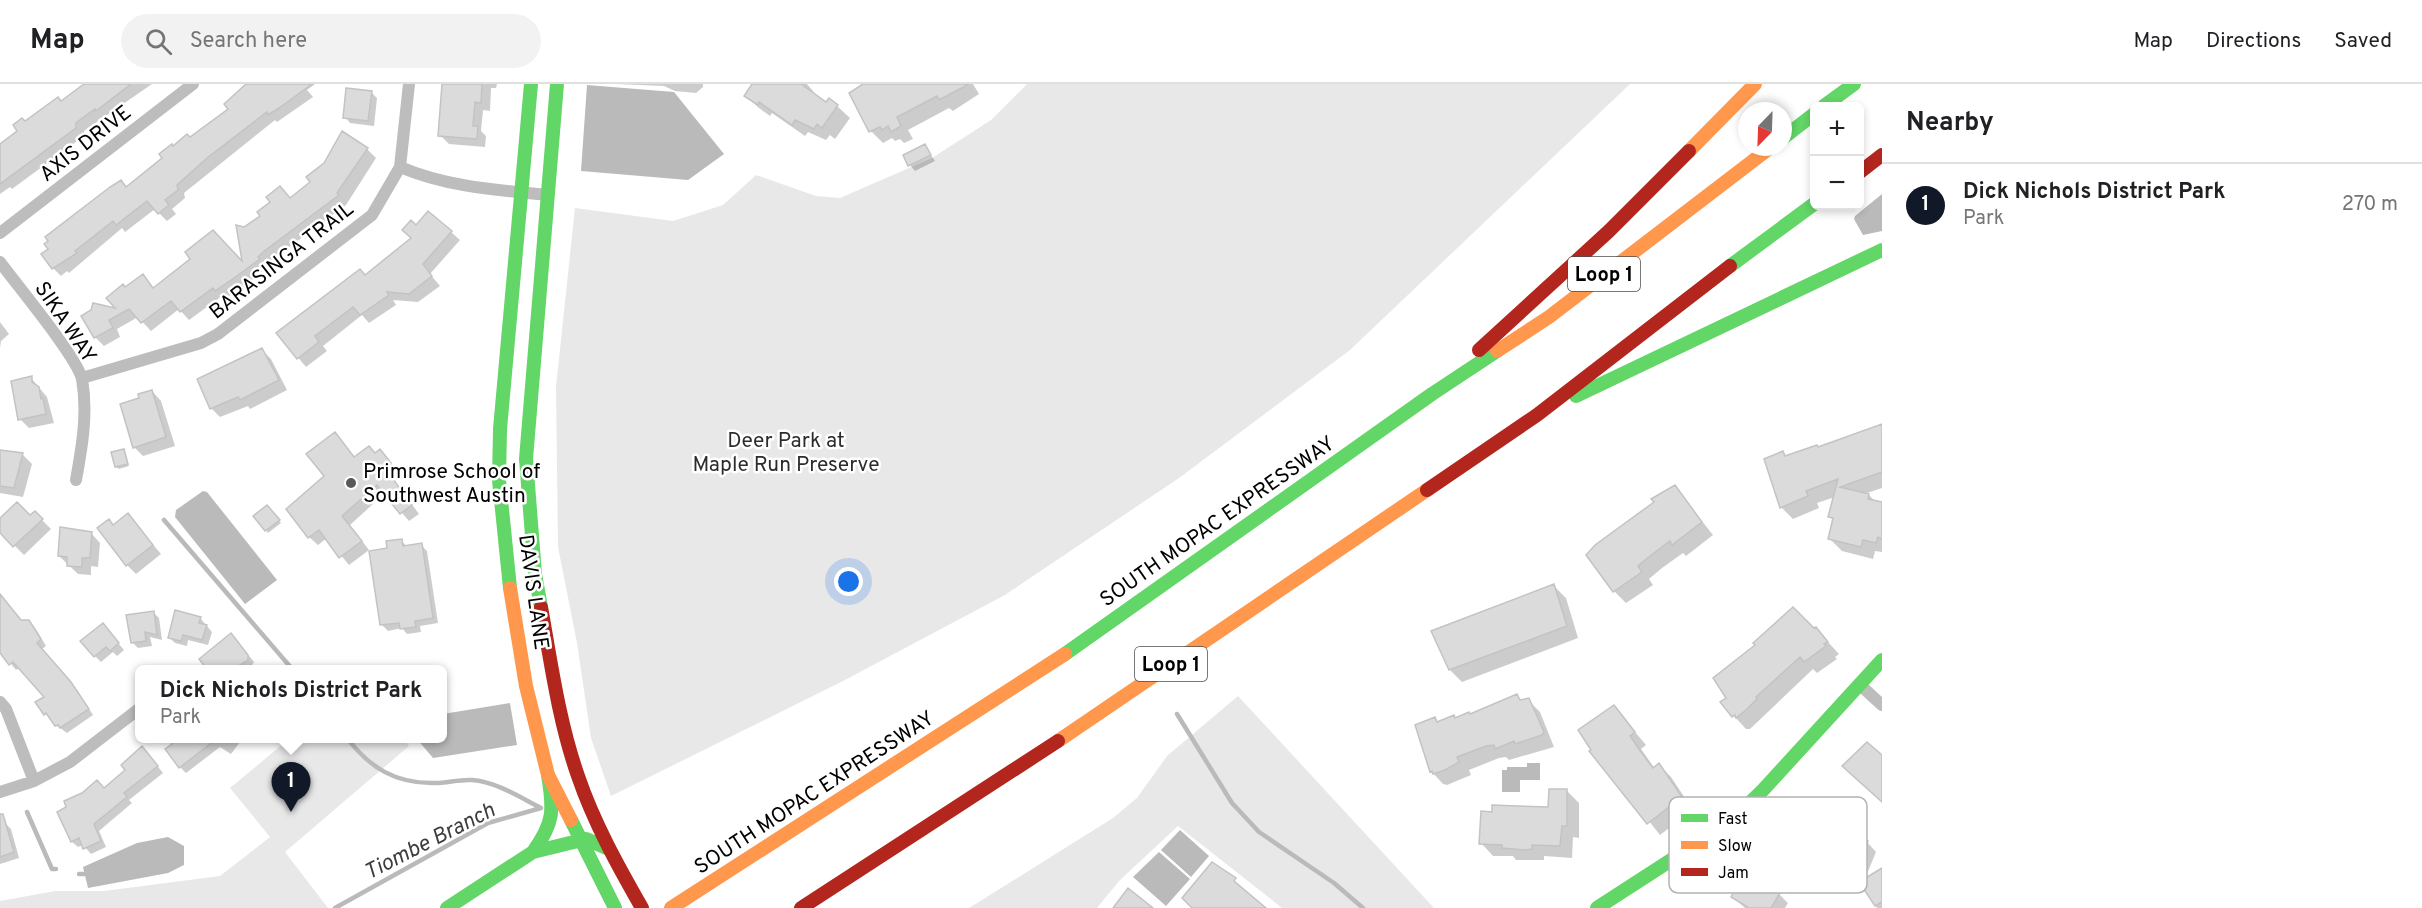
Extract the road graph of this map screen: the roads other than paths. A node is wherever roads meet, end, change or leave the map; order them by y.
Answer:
1 (193, 84) edge
2 (409, 84) edge
3 (531, 84) edge
4 (558, 84) edge
5 (1755, 84) edge
6 (1854, 84) edge
7 (1829, 102) edge
8 (1810, 118) edge
9 (1792, 131) edge
10 (1882, 155) edge
11 (1759, 156) edge
12 (400, 167) junction
13 (1864, 169) edge
14 (521, 193) junction
15 (548, 195) junction
16 (1810, 208) edge
17 (0, 233) edge
18 (1882, 250) edge
19 (0, 262) edge
20 (82, 378) junction
21 (1432, 394) junction
22 (1537, 415) junction
23 (76, 480) dead end
24 (499, 480) junction
25 (527, 480) junction
26 (1882, 660) edge
27 (1859, 684) junction
28 (0, 702) edge
29 (1882, 705) edge
30 (135, 712) edge
31 (548, 775) junction
32 (34, 780) junction
33 (0, 792) edge
34 (1756, 797) edge
35 (579, 840) junction
36 (609, 849) junction
37 (533, 852) junction
38 (1669, 861) edge
39 (447, 908) edge
40 (615, 908) edge
41 (642, 908) edge
42 (671, 908) edge
43 (801, 908) edge
44 (1597, 908) edge

1 - 17 street, AXIS DRIVE
2 - 12 street, BARASINGA TRAIL
3 - 14 main road, DAVIS LANE
4 - 15 main road, DAVIS LANE
5 - 21 main road
6 - 7 main road
8 - 9 main road
10 - 13 main road
11 - 21 main road, SOUTH MOPAC EXPRESSWAY / Loop 1
12 - 14 street
12 - 20 street, BARASINGA TRAIL
14 - 15 street
14 - 24 main road, DAVIS LANE
15 - 25 main road, DAVIS LANE
16 - 22 main road, Loop 1
18 - 22 main road
19 - 20 street, SIKA WAY
20 - 23 street, SIKA WAY
21 - 42 main road, SOUTH MOPAC EXPRESSWAY / Loop 1
22 - 43 main road, Loop 1
24 - 25 main road
24 - 31 main road, DAVIS LANE
25 - 36 main road, DAVIS LANE
26 - 27 main road
27 - 29 street
27 - 34 main road
28 - 32 street
30 - 32 street
31 - 35 main road, DAVIS LANE
31 - 37 main road
32 - 33 street
35 - 36 main road
35 - 37 main road
35 - 40 main road, DAVIS LANE
36 - 41 main road, DAVIS LANE
37 - 39 main road
38 - 44 main road

